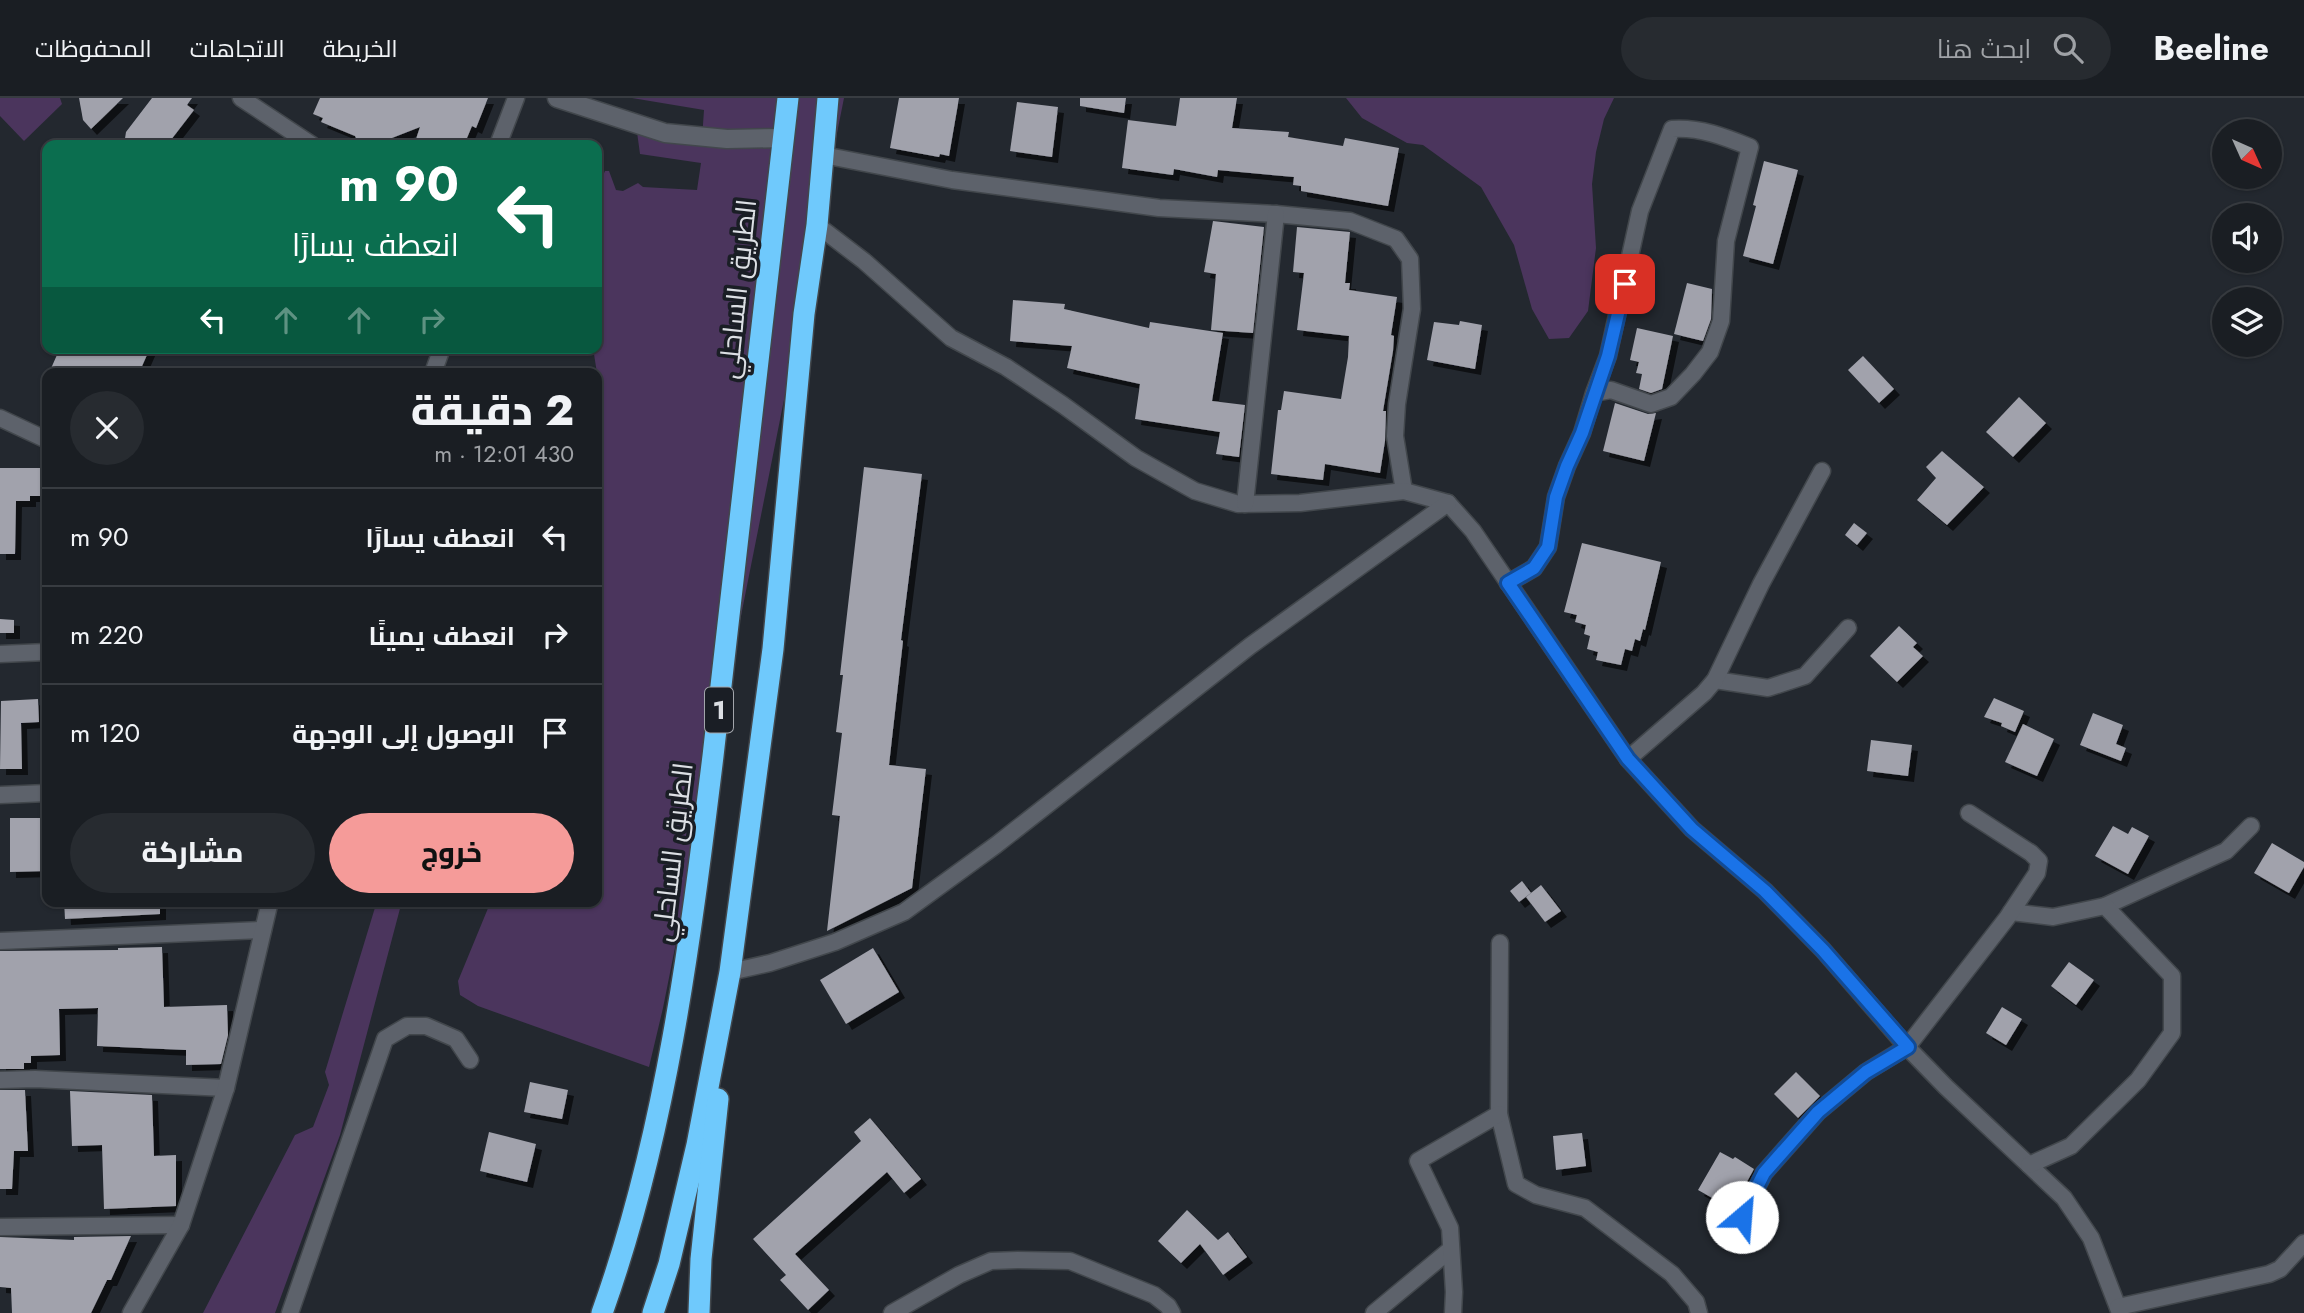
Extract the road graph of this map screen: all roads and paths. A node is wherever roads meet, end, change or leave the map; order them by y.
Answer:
1 (241, 98) edge
2 (516, 98) edge
3 (788, 98) edge
4 (828, 98) edge
5 (567, 100) edge
6 (783, 138) junction
7 (304, 140) edge
8 (500, 140) edge
9 (823, 155) junction
10 (1276, 214) junction
11 (817, 225) junction
12 (1594, 393) junction
13 (0, 418) edge
14 (42, 438) edge
15 (1822, 471) dead end
16 (1404, 491) junction
17 (1448, 502) junction
18 (1245, 504) junction
19 (1508, 583) junction
20 (1847, 628) dead end
21 (42, 652) edge
22 (0, 654) edge
23 (1715, 680) junction
24 (1628, 759) junction
25 (42, 793) edge
26 (0, 795) edge
27 (1969, 813) dead end
28 (2251, 825) dead end
29 (2105, 906) junction
30 (269, 907) edge
31 (2011, 912) junction
32 (263, 930) junction
33 (0, 941) edge
34 (1500, 943) dead end
35 (730, 972) junction
36 (1908, 1047) junction
37 (470, 1060) dead end
38 (0, 1080) edge
39 (226, 1088) junction
40 (1499, 1114) junction
41 (2029, 1165) junction
42 (1742, 1217) dead end
43 (181, 1225) junction
44 (0, 1227) edge
45 (2304, 1243) edge
46 (1451, 1249) junction
47 (2119, 1310) edge
48 (131, 1313) edge
49 (290, 1313) edge
50 (602, 1313) edge
51 (653, 1313) edge
52 (699, 1313) edge
53 (892, 1313) edge
54 (1172, 1313) edge
55 (1374, 1313) edge
56 (1453, 1313) edge
57 (1699, 1313) edge

1 - 7 street
2 - 8 street
3 - 6 highway, الطريق الساحلي / 1
4 - 9 highway, 1
5 - 6 street
6 - 50 highway, الطريق الساحلي / 1
9 - 10 street
9 - 11 highway, 1
10 - 16 street
10 - 18 street
11 - 18 street
11 - 35 highway, 1
12 - 12 street
12 - 19 street
13 - 14 street
15 - 23 street
16 - 17 street
16 - 18 street
17 - 19 street
17 - 35 street
19 - 24 street
20 - 23 street
21 - 22 street
23 - 24 street
24 - 36 street
25 - 26 street
27 - 31 street
28 - 29 street
29 - 31 street
29 - 41 street
30 - 32 street
31 - 36 street
32 - 33 street
32 - 39 street
34 - 40 street
35 - 51 highway, 1
35 - 52 highway
36 - 41 street
36 - 42 street
37 - 49 street
38 - 39 street
39 - 43 street
40 - 46 street
40 - 57 street
41 - 47 street
43 - 44 street
43 - 48 street
45 - 47 street
46 - 55 street
46 - 56 street
53 - 54 street

